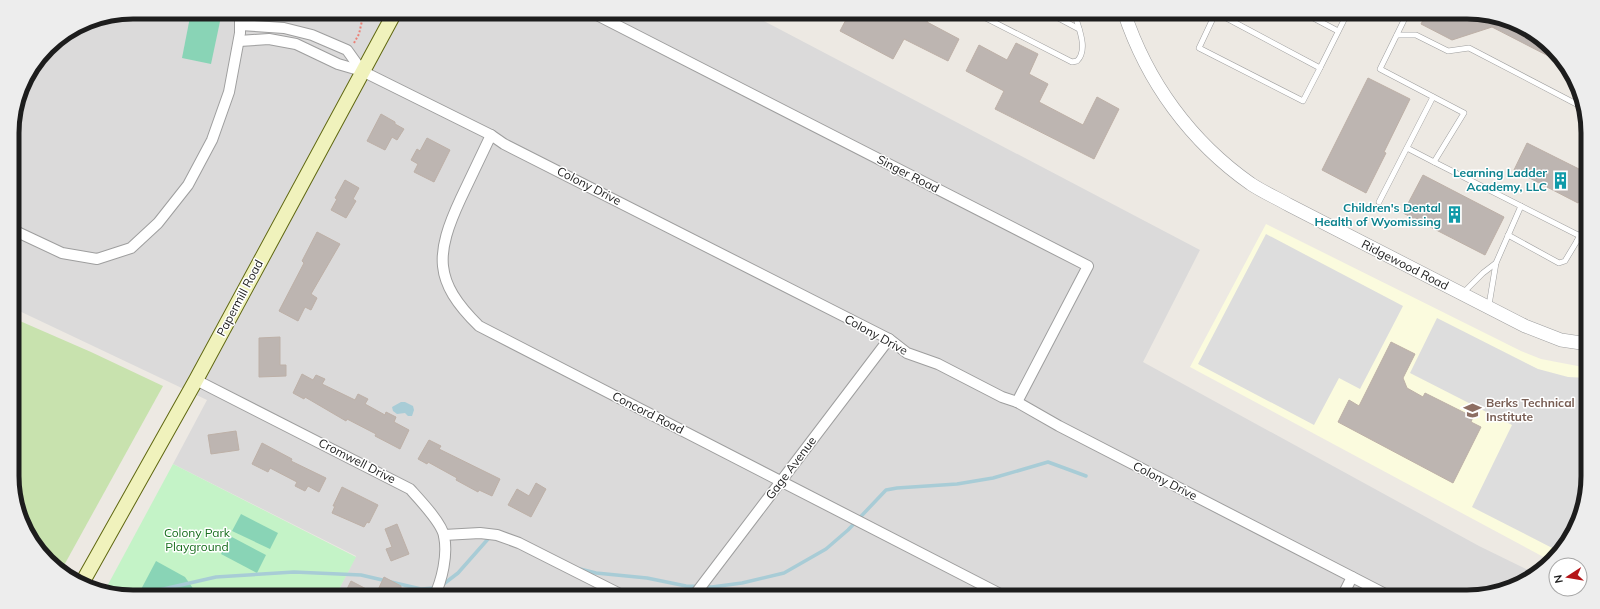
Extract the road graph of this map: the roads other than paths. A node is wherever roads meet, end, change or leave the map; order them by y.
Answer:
1 (240, 19) edge
2 (390, 19) edge
3 (606, 19) edge
4 (991, 19) edge
5 (1060, 19) edge
6 (1076, 19) edge
7 (1126, 19) edge
8 (1213, 19) edge
9 (1229, 19) edge
10 (1315, 19) edge
11 (1344, 19) edge
12 (1404, 19) edge
13 (240, 25) junction
14 (1079, 29) junction
15 (1338, 31) junction
16 (1396, 36) junction
17 (239, 41) junction
18 (1320, 68) junction
19 (362, 71) junction
20 (1433, 97) junction
21 (1577, 104) edge
22 (491, 135) junction
23 (1407, 148) junction
24 (1434, 162) junction
25 (1379, 202) dead end
26 (1521, 206) junction
27 (19, 233) edge
28 (1508, 235) junction
29 (1581, 235) edge
30 (1579, 239) junction
31 (1496, 263) junction
32 (1462, 294) junction
33 (1488, 307) junction
34 (888, 339) junction
35 (1581, 343) edge
36 (196, 380) junction
37 (1017, 402) junction
38 (781, 481) junction
39 (444, 535) junction
40 (1352, 577) junction
41 (84, 579) edge
42 (437, 590) edge
43 (612, 590) edge
44 (698, 590) edge
45 (992, 590) edge
46 (1346, 590) edge
47 (1377, 590) edge

1 - 13 street
2 - 19 main road, Papermill Road
3 - 37 street, Singer Road
4 - 14 lane
5 - 14 lane
6 - 14 lane
7 - 32 street, Ridgewood Road
8 - 18 lane
9 - 18 lane
10 - 15 lane
11 - 15 lane
12 - 16 lane
13 - 17 street
13 - 19 street, Colony Drive
15 - 18 lane
16 - 20 lane
16 - 21 lane
17 - 19 street, Colony Drive
17 - 27 street
19 - 22 street, Colony Drive
19 - 36 main road, Papermill Road
20 - 23 lane
20 - 24 lane
22 - 34 street, Colony Drive
22 - 38 street, Concord Road
23 - 24 lane
23 - 25 lane
24 - 26 lane
26 - 28 lane
26 - 30 lane
28 - 30 lane
28 - 31 lane
29 - 30 lane
31 - 32 lane
31 - 33 lane
32 - 33 street, Ridgewood Road
33 - 35 street, Ridgewood Road
34 - 37 street, Colony Drive
34 - 38 street, Gage Avenue
36 - 39 street, Cromwell Drive
36 - 41 main road, Papermill Road
37 - 40 street, Colony Drive
38 - 44 street, Gage Avenue
38 - 45 street, Concord Road
39 - 42 street
39 - 43 street
40 - 46 street
40 - 47 street, Colony Drive

